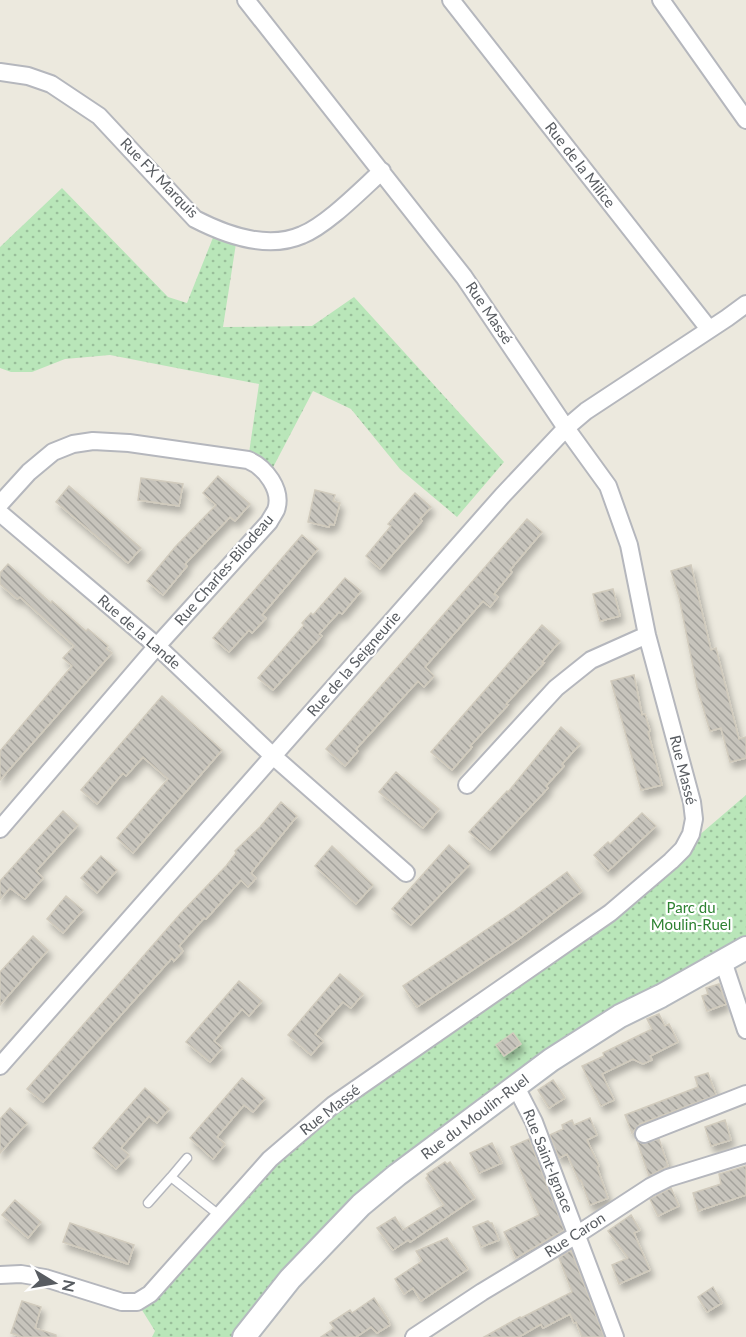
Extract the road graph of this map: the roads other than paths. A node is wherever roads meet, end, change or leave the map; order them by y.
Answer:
1 (246, 0) edge
2 (451, 0) edge
3 (661, 0) edge
4 (0, 72) edge
5 (746, 120) edge
6 (382, 171) junction
7 (746, 304) edge
8 (709, 330) junction
9 (566, 428) junction
10 (0, 504) edge
11 (0, 513) edge
12 (647, 635) junction
13 (157, 646) junction
14 (273, 756) junction
15 (467, 785) dead end
16 (0, 829) edge
17 (406, 873) dead end
18 (746, 948) edge
19 (723, 961) junction
20 (746, 1030) edge
21 (0, 1066) edge
22 (516, 1087) junction
23 (746, 1094) edge
24 (644, 1134) dead end
25 (746, 1154) edge
26 (187, 1158) dead end
27 (171, 1177) junction
28 (148, 1203) dead end
29 (219, 1215) junction
30 (578, 1234) junction
31 (0, 1275) edge
32 (417, 1336) edge
33 (244, 1337) edge
34 (615, 1337) edge

1 - 6 street, Rue Massé
2 - 8 street, Rue de la Milice
3 - 5 street
4 - 6 street, Rue FX Marquis
6 - 9 street, Rue Massé
7 - 8 street, Rue de la Seigneurie
8 - 9 street, Rue de la Seigneurie
9 - 12 street, Rue Massé
9 - 14 street, Rue de la Seigneurie
10 - 13 street, Rue Charles-Bilodeau
11 - 13 street, Rue de la Lande
12 - 15 street
12 - 29 street, Rue Massé
13 - 14 street, Rue de la Lande
13 - 16 street, Rue Charles-Bilodeau
14 - 17 street, Rue de la Lande
14 - 21 street, Rue de la Seigneurie
18 - 19 street, Rue du Moulin-Ruel
19 - 20 street
19 - 22 street, Rue du Moulin-Ruel
22 - 30 street, Rue Saint-Ignace
22 - 33 street, Rue du Moulin-Ruel
23 - 24 street
25 - 30 street, Rue Caron
26 - 27 lane
27 - 28 lane
27 - 29 lane
29 - 31 street, Rue Massé
30 - 32 street, Rue Caron
30 - 34 street, Rue Saint-Ignace

